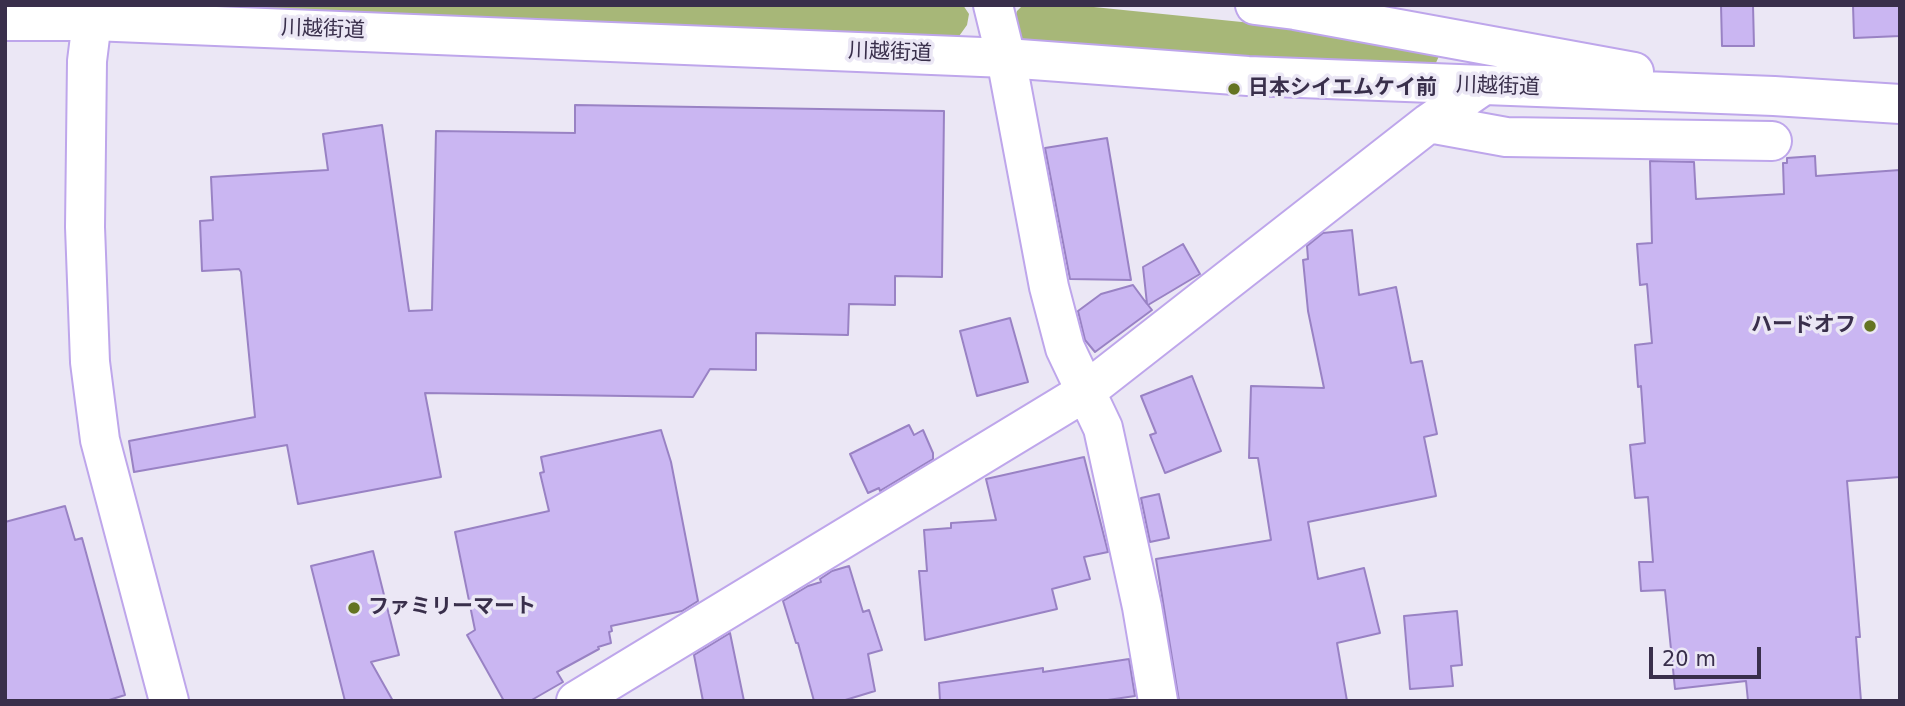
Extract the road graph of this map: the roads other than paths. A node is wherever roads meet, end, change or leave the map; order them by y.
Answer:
1 (993, 5) edge
2 (1255, 5) edge
3 (5, 21) edge
4 (92, 21) junction
5 (1006, 58) junction
6 (1481, 87) junction
7 (1774, 96) junction
8 (1900, 104) edge
9 (1429, 123) junction
10 (1772, 141) dead end
11 (1085, 392) junction
12 (169, 701) edge
13 (576, 701) edge
14 (1158, 701) edge

1 - 5 main road
2 - 7 main road, 川越街道
3 - 4 main road, 川越街道
4 - 5 main road, 川越街道
4 - 12 main road
5 - 6 main road, 川越街道
5 - 11 main road
6 - 7 main road, 川越街道
6 - 9 main road
7 - 8 main road, 川越街道
9 - 10 main road
9 - 11 main road
11 - 13 main road
11 - 14 main road

